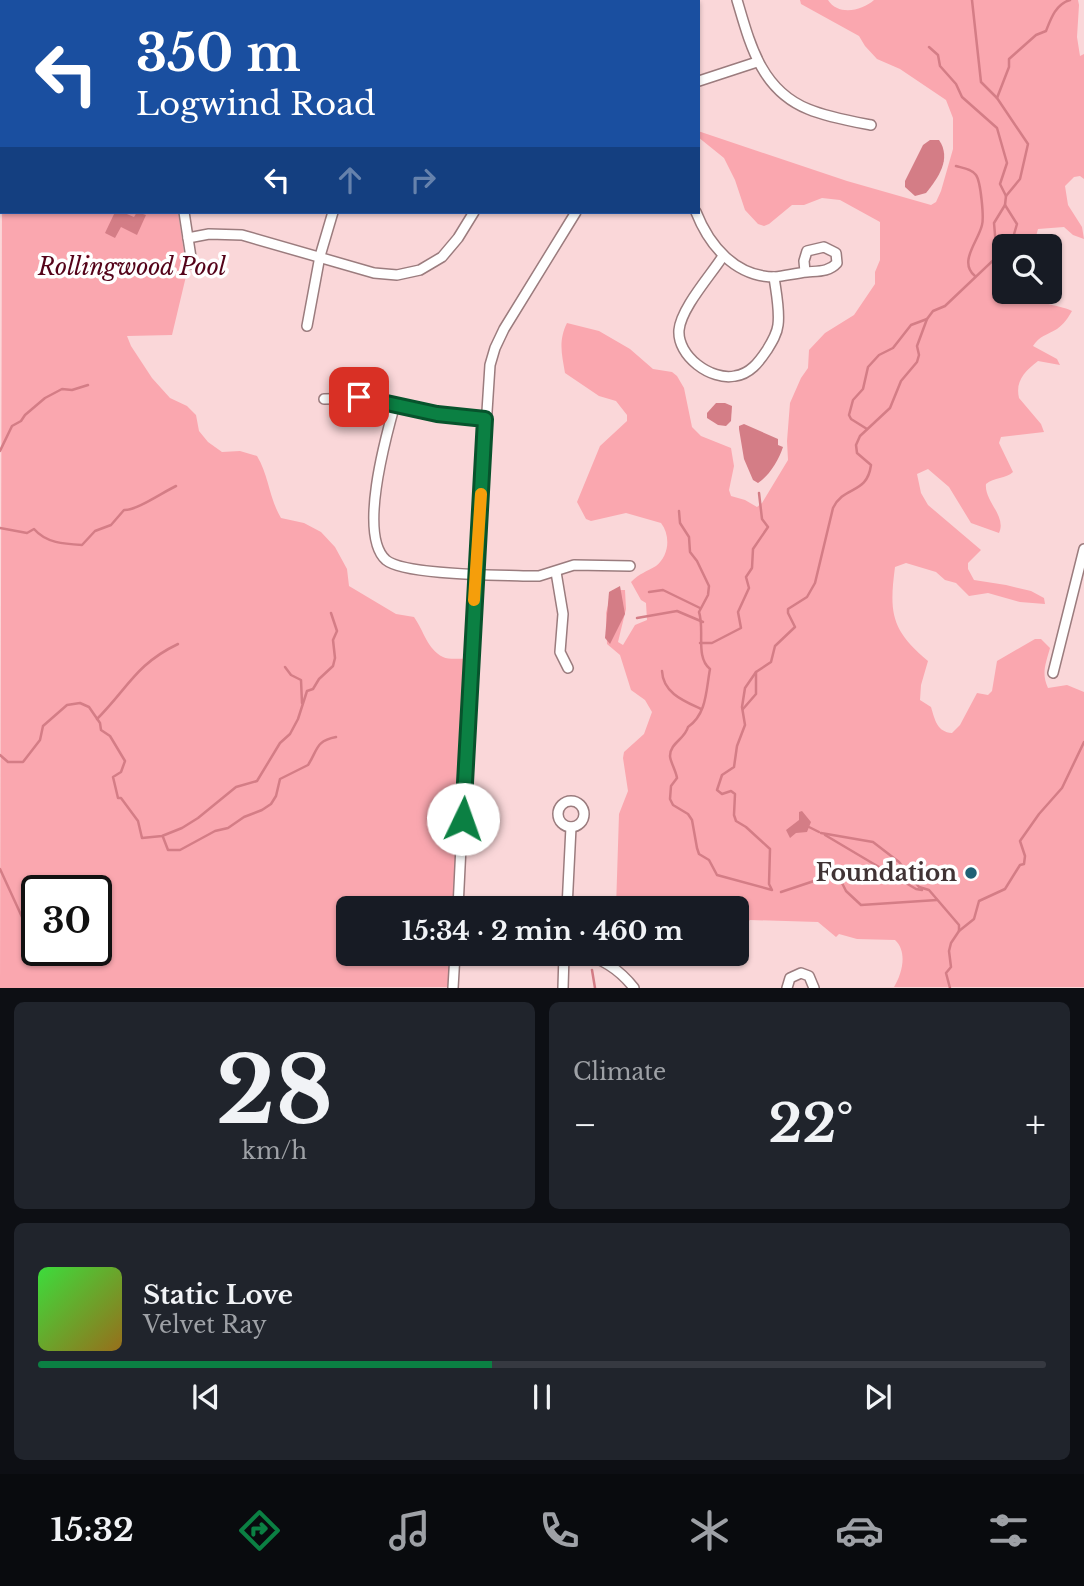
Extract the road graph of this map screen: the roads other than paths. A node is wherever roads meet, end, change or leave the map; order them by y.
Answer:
1 (737, 0) edge
2 (757, 62) junction
3 (700, 81) edge
4 (871, 125) dead end
5 (184, 214) edge
6 (332, 214) edge
7 (473, 214) edge
8 (575, 214) edge
9 (697, 214) edge
10 (188, 238) junction
11 (320, 256) junction
12 (723, 256) junction
13 (192, 264) dead end
14 (805, 272) dead end
15 (774, 276) junction
16 (307, 326) dead end
17 (324, 399) dead end
18 (395, 404) junction
19 (485, 419) junction
20 (1084, 549) edge
21 (630, 566) dead end
22 (556, 572) junction
23 (476, 573) junction
24 (568, 668) dead end
25 (1053, 673) dead end
26 (571, 827) dead end
27 (459, 896) edge
28 (568, 896) edge
29 (455, 966) edge
30 (564, 966) edge
31 (612, 966) edge
32 (453, 988) edge
33 (563, 988) edge
34 (634, 988) edge
35 (787, 988) edge
36 (814, 988) edge

1 - 2 street
2 - 3 street
2 - 4 street
5 - 10 street
6 - 11 street
7 - 11 street
8 - 19 street
9 - 12 street
10 - 11 street
10 - 13 street
11 - 16 street
12 - 15 street
12 - 15 street
14 - 15 street
17 - 18 street
18 - 19 street
18 - 23 street
19 - 23 street
20 - 25 street
21 - 22 street
22 - 23 street
22 - 24 street
23 - 27 street
26 - 28 street
29 - 32 street
30 - 33 street
31 - 34 street
35 - 36 street

